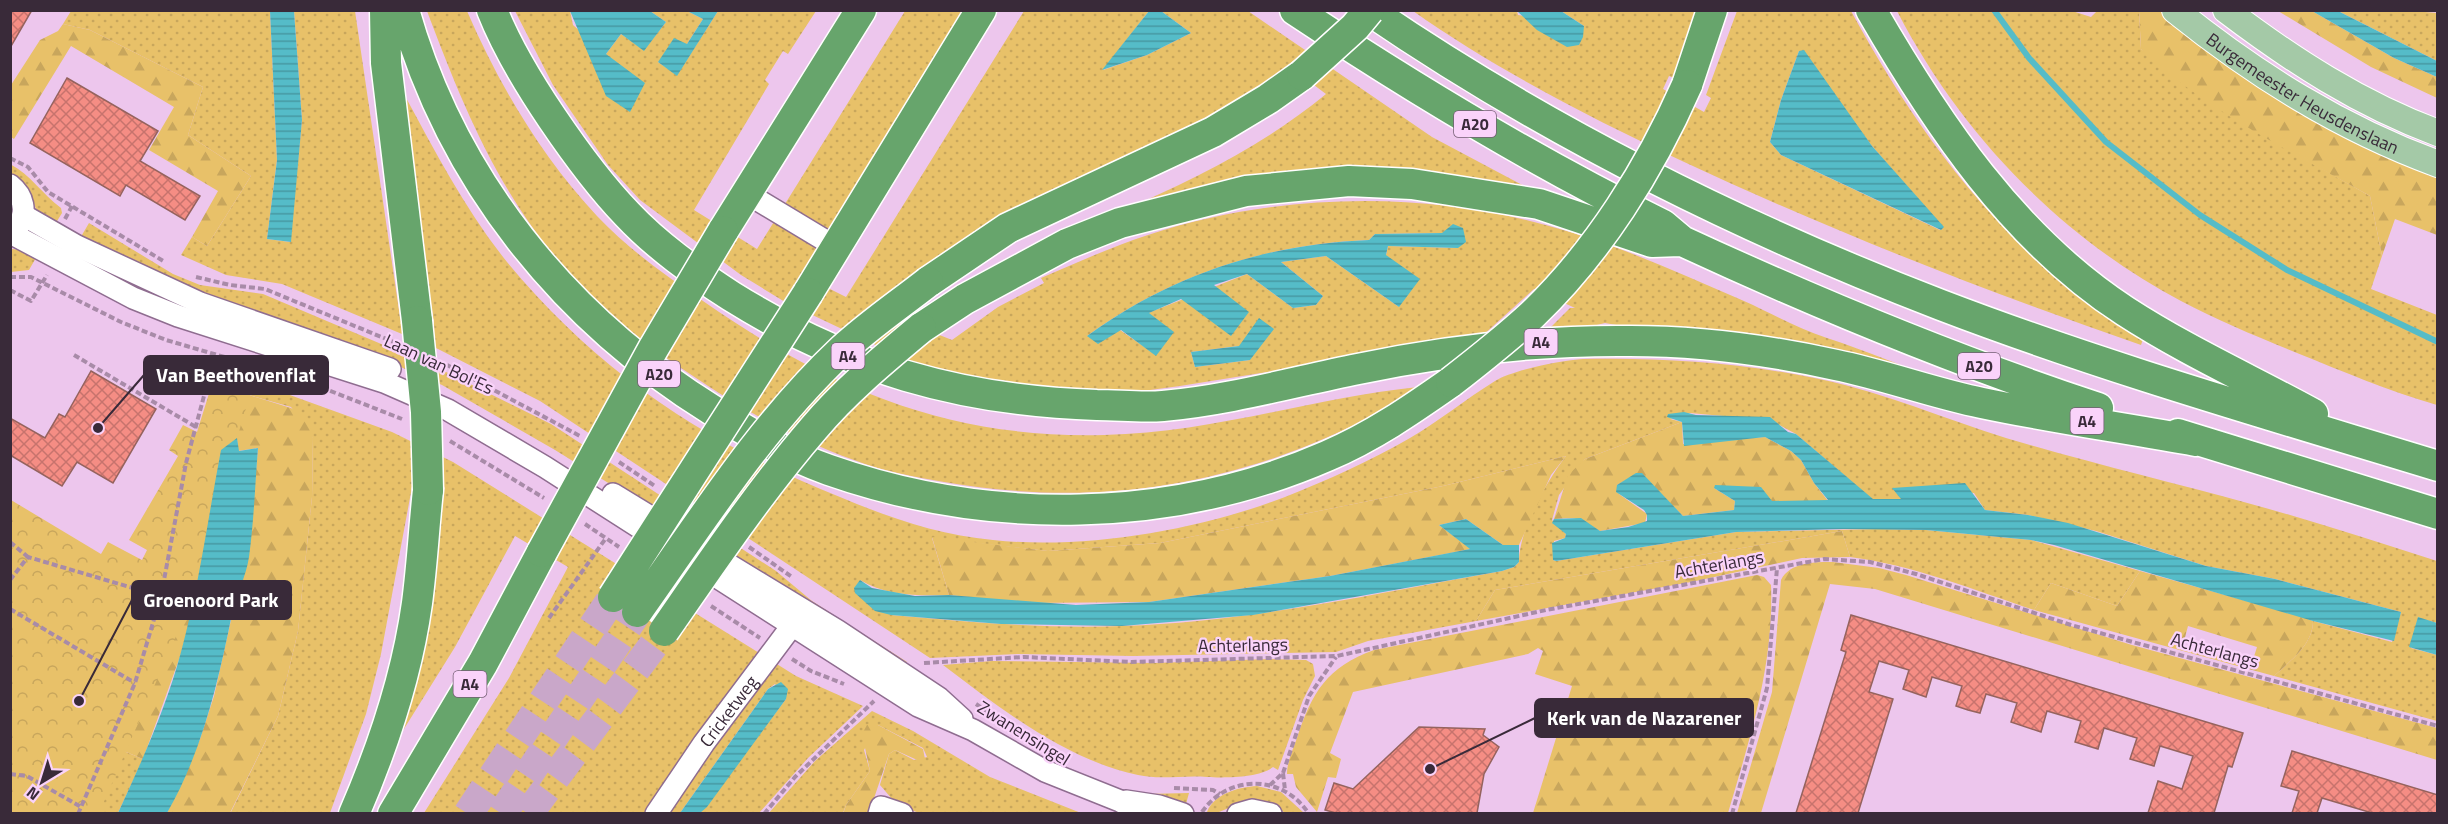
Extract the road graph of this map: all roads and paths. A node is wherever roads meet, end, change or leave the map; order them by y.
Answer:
1 (385, 10) edge
2 (404, 10) edge
3 (492, 10) edge
4 (861, 10) edge
5 (981, 10) edge
6 (1295, 10) edge
7 (1369, 10) edge
8 (1712, 10) edge
9 (1871, 10) edge
10 (2175, 10) edge
11 (2226, 10) edge
12 (2438, 133) edge
13 (10, 158) edge
14 (2438, 164) edge
15 (10, 185) edge
16 (746, 193) junction
17 (23, 215) junction
18 (11, 235) edge
19 (1682, 241) junction
20 (837, 247) junction
21 (57, 258) junction
22 (168, 264) dead end
23 (194, 276) dead end
24 (10, 277) edge
25 (42, 283) junction
26 (10, 290) edge
27 (412, 334) junction
28 (74, 355) dead end
29 (214, 355) junction
30 (440, 361) dead end
31 (178, 417) junction
32 (407, 421) dead end
33 (174, 423) dead end
34 (196, 427) junction
35 (582, 437) dead end
36 (447, 440) dead end
37 (2196, 441) junction
38 (2371, 446) junction
39 (618, 461) dead end
40 (2438, 466) edge
41 (660, 489) dead end
42 (552, 503) dead end
43 (2438, 514) edge
44 (579, 521) dead end
45 (606, 538) junction
46 (10, 542) edge
47 (742, 543) dead end
48 (622, 549) dead end
49 (28, 557) junction
50 (1777, 568) junction
51 (10, 580) edge
52 (796, 580) dead end
53 (161, 596) junction
54 (705, 602) dead end
55 (10, 609) edge
56 (549, 618) dead end
57 (798, 618) junction
58 (664, 631) tunnel mouth
59 (832, 639) junction
60 (776, 649) junction
61 (1337, 656) junction
62 (928, 669) dead end
63 (135, 683) junction
64 (850, 687) dead end
65 (882, 693) junction
66 (867, 695) dead end
67 (971, 700) dead end
68 (1006, 724) dead end
69 (2438, 726) edge
70 (973, 729) junction
71 (1283, 773) junction
72 (10, 774) edge
73 (1270, 784) dead end
74 (1167, 788) dead end
75 (1285, 790) dead end
76 (1220, 794) dead end
77 (1120, 801) junction
78 (81, 807) junction
79 (78, 813) edge
80 (354, 813) edge
81 (393, 813) edge
82 (656, 813) edge
83 (764, 813) edge
84 (879, 813) edge
85 (902, 813) edge
86 (1142, 813) edge
87 (1183, 813) edge
88 (1238, 813) edge
89 (1271, 813) edge
90 (1732, 813) edge

1 - 27 highway
2 - 8 highway, A20, bridge
3 - 37 highway, A4
4 - 16 highway, A4
5 - 20 highway, A4
6 - 19 highway, A20
7 - 20 highway, A4, bridge
7 - 38 highway, A20
9 - 38 highway, A20
10 - 14 main road, Burgemeester Heusdenslaan
11 - 12 main road, Burgemeester Heusdenslaan
13 - 22 path
15 - 17 street
16 - 20 street
16 - 81 highway, A4, bridge
17 - 18 street
17 - 57 street, Laan van Bol'Es
18 - 21 street, Laan van Bol'Es
19 - 37 highway, A20
19 - 58 highway, A4, bridge
21 - 25 path
21 - 57 street, Laan van Bol'Es
23 - 27 path, Laan van Bol'Es
24 - 25 path
25 - 26 path
25 - 29 path
27 - 80 highway, bridge
28 - 31 path
29 - 32 path
29 - 34 path
30 - 35 path, Laan van Bol'Es
31 - 33 path
31 - 34 path
34 - 53 path
36 - 42 path
37 - 43 highway, A20
38 - 40 highway, A20
39 - 41 path
44 - 45 path
45 - 48 path
45 - 56 path
46 - 49 path
47 - 52 path
49 - 51 path
49 - 53 path
50 - 61 path, Achterlangs
50 - 69 path, Achterlangs
50 - 90 path, Achterlangs
53 - 63 path
54 - 60 path
55 - 63 path
57 - 59 street, Laan van Bol'Es
57 - 60 street, Cricketweg
59 - 65 street, Zwanensingel
59 - 70 street, Zwanensingel
60 - 64 path
60 - 82 street, Cricketweg
61 - 62 path, Achterlangs
61 - 71 path
63 - 78 path
65 - 66 path
65 - 70 street, Zwanensingel
65 - 83 path
67 - 68 path, Zwanensingel
70 - 77 street, Zwanensingel
71 - 73 path
71 - 75 path
72 - 78 path
74 - 76 path
77 - 86 street, Zwanensingel
77 - 87 street, Zwanensingel
78 - 79 path
84 - 85 street
88 - 89 street

